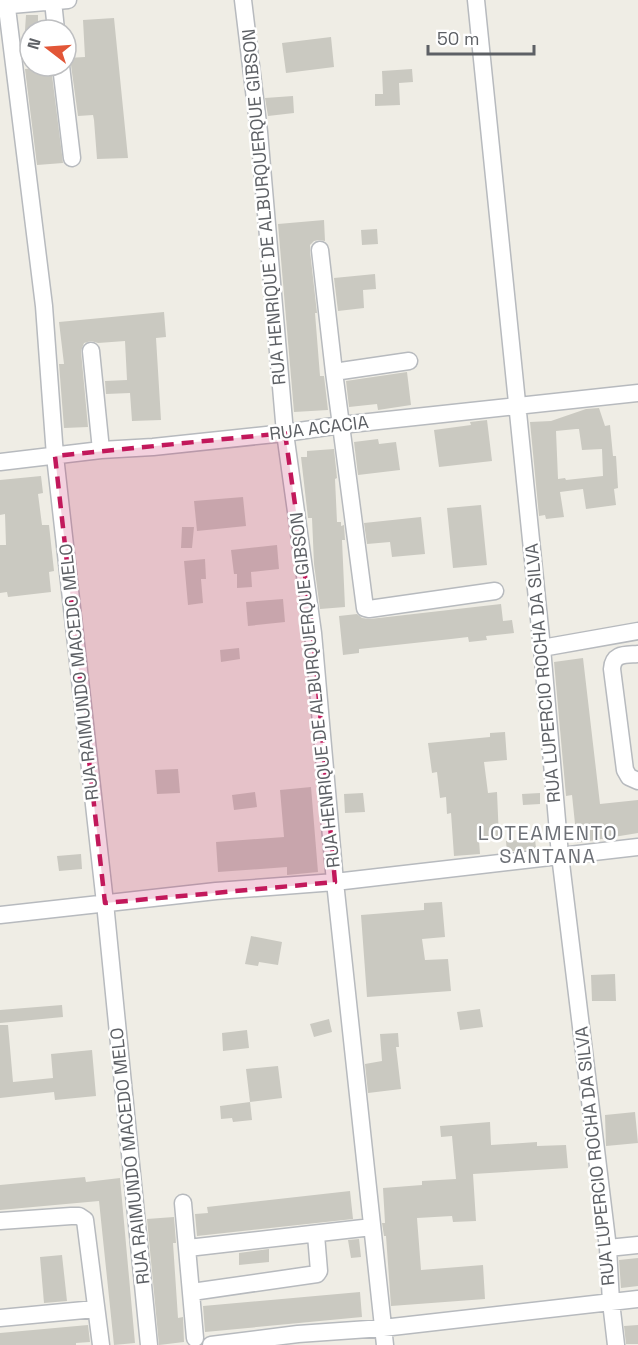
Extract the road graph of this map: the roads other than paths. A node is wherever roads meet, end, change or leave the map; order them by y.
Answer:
1 (243, 0) edge
2 (476, 0) edge
3 (60, 1) edge
4 (4, 4) edge
5 (58, 18) edge
6 (62, 78) edge
7 (72, 158) dead end
8 (320, 250) dead end
9 (91, 351) dead end
10 (409, 361) dead end
11 (333, 372) junction
12 (638, 393) edge
13 (517, 407) junction
14 (341, 425) junction
15 (285, 433) junction
16 (101, 450) junction
17 (55, 456) junction
18 (0, 462) edge
19 (495, 591) dead end
20 (638, 631) edge
21 (542, 648) junction
22 (638, 654) edge
23 (638, 781) edge
24 (638, 847) edge
25 (560, 855) junction
26 (335, 882) junction
27 (105, 903) junction
28 (0, 915) edge
29 (183, 1203) dead end
30 (0, 1221) edge
31 (372, 1227) junction
32 (316, 1235) junction
33 (638, 1245) edge
34 (188, 1248) junction
35 (608, 1248) junction
36 (192, 1292) junction
37 (638, 1299) edge
38 (611, 1302) junction
39 (95, 1309) junction
40 (0, 1318) edge
41 (384, 1337) edge
42 (195, 1338) dead end
43 (297, 1339) edge
44 (101, 1345) edge
45 (149, 1345) edge
46 (216, 1345) edge
47 (616, 1345) edge

1 - 15 street, RUA HENRIQUE DE ALBURQUERQUE GIBSON
2 - 13 street, RUA LUPERCIO ROCHA DA SILVA
3 - 4 street
3 - 5 street
4 - 17 street, RUA RAIMUNDO MACEDO MELO
6 - 7 street
8 - 11 street
9 - 16 street
10 - 11 street
11 - 14 street
12 - 13 street, RUA ACACIA
13 - 14 street, RUA ACACIA
13 - 21 street, RUA LUPERCIO ROCHA DA SILVA
14 - 15 street, RUA ACACIA
14 - 19 street
15 - 16 street, RUA ACACIA
15 - 26 street, RUA HENRIQUE DE ALBURQUERQUE GIBSON
16 - 17 street, RUA ACACIA
17 - 18 street, RUA ACACIA
17 - 27 street, RUA RAIMUNDO MACEDO MELO
20 - 21 street
21 - 25 street, RUA LUPERCIO ROCHA DA SILVA
22 - 23 street
24 - 25 street
25 - 26 street
25 - 35 street, RUA LUPERCIO ROCHA DA SILVA
26 - 27 street
26 - 31 street, RUA HENRIQUE DE ALBURQUERQUE GIBSON
27 - 28 street
27 - 45 street, RUA RAIMUNDO MACEDO MELO
29 - 34 street
30 - 39 street
31 - 32 street
31 - 41 street, RUA HENRIQUE DE ALBURQUERQUE GIBSON
32 - 34 street
32 - 36 street
33 - 35 street
34 - 36 street
35 - 38 street, RUA LUPERCIO ROCHA DA SILVA
36 - 42 street
37 - 38 street
38 - 41 street
38 - 47 street, RUA LUPERCIO ROCHA DA SILVA
39 - 40 street
39 - 44 street
41 - 43 street
43 - 46 street

